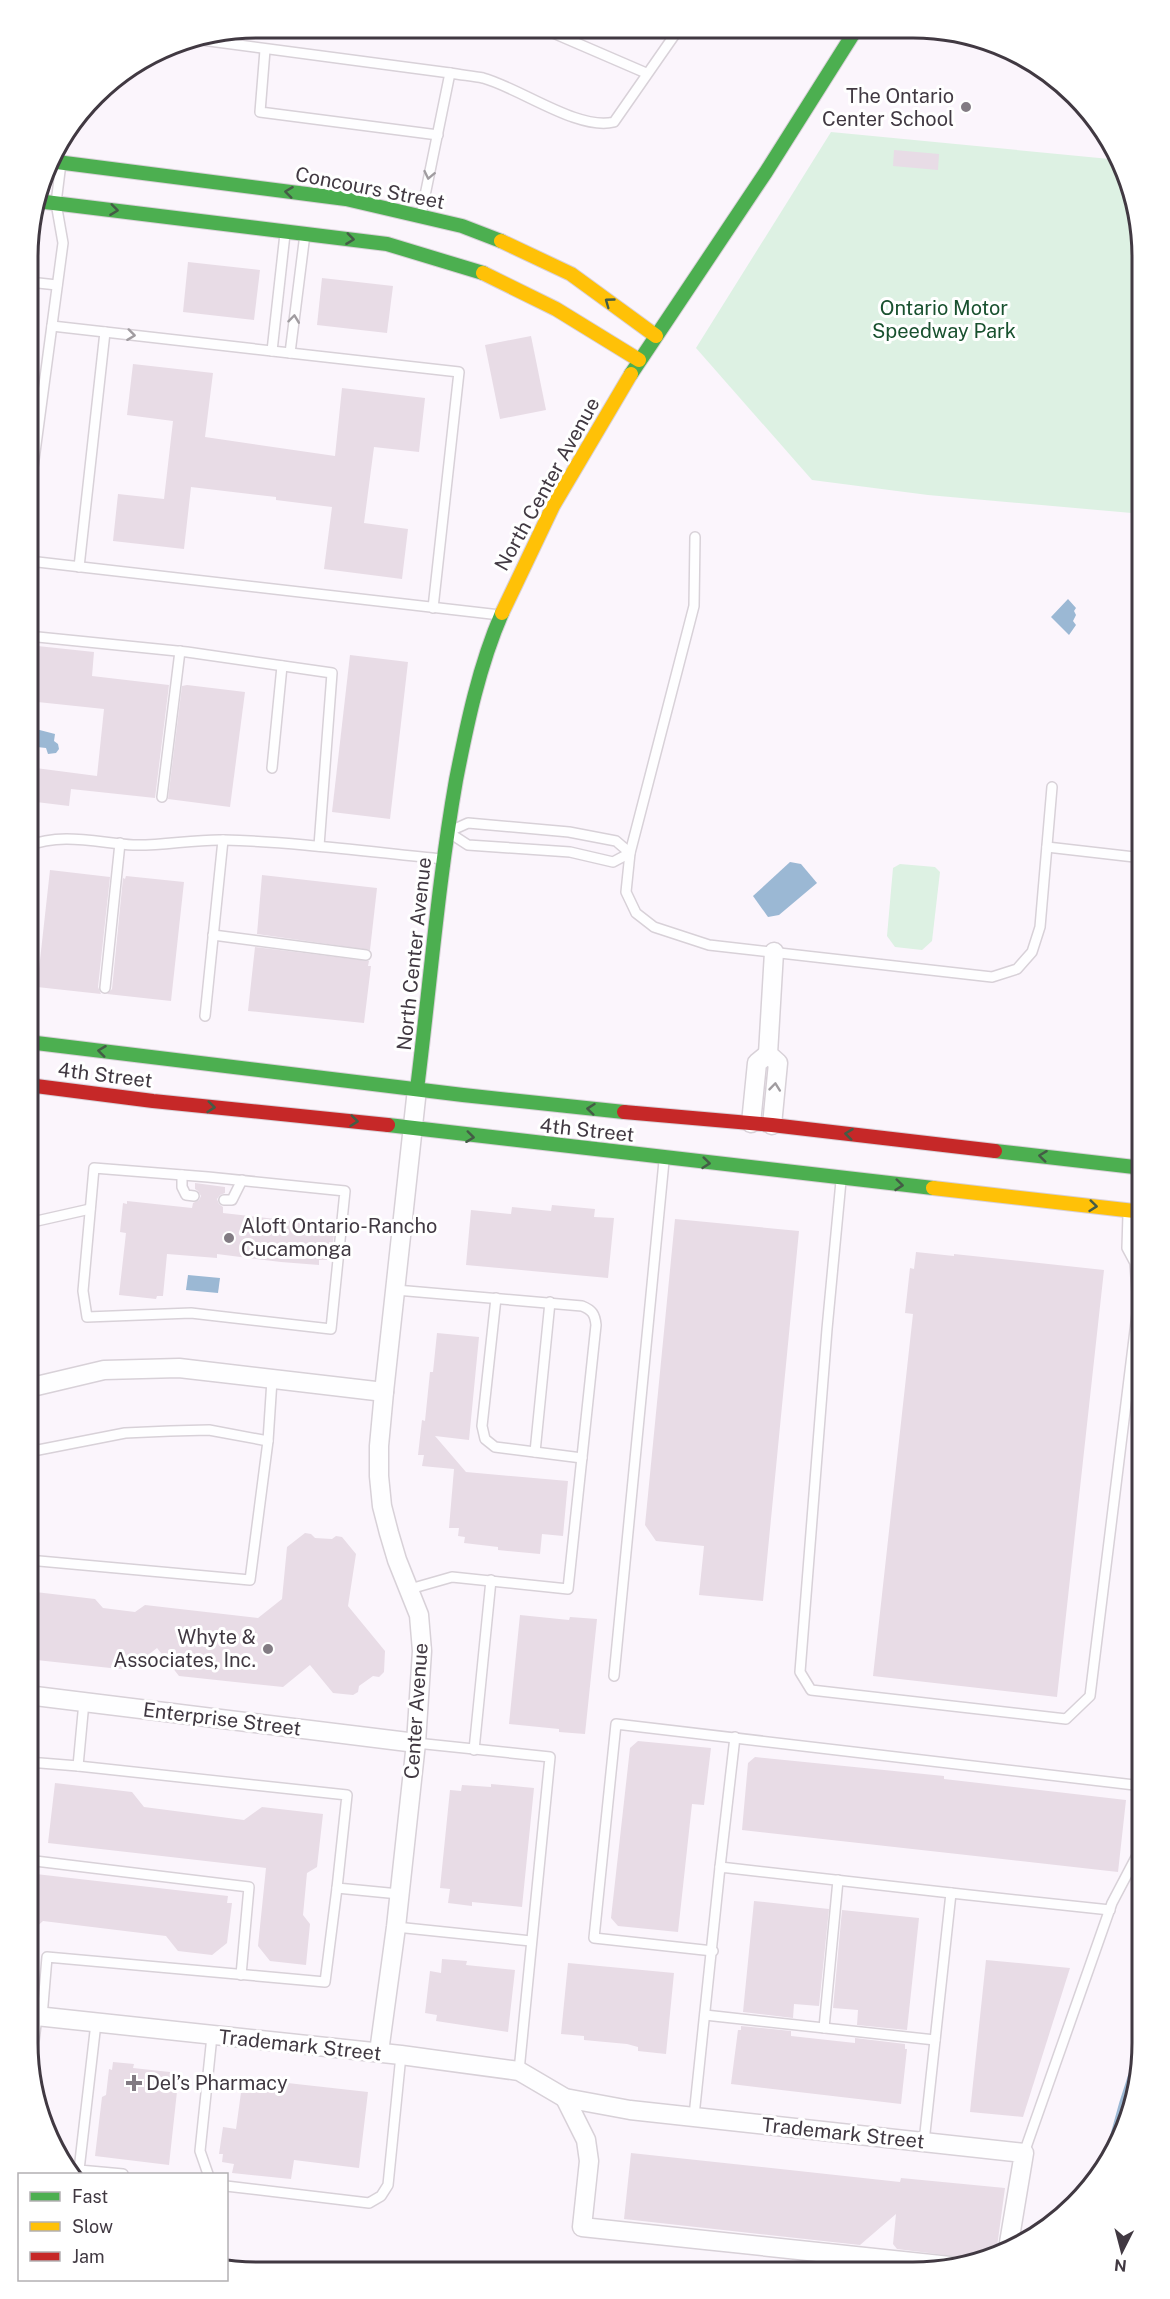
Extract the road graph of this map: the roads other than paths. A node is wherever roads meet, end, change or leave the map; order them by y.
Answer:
1 (565, 38) edge
2 (672, 38) edge
3 (851, 38) edge
4 (214, 42) edge
5 (265, 50) junction
6 (646, 73) junction
7 (450, 74) junction
8 (438, 135) junction
9 (59, 162) edge
10 (55, 170) edge
11 (45, 202) edge
12 (56, 203) junction
13 (421, 215) junction
14 (285, 231) junction
15 (305, 234) junction
16 (38, 283) edge
17 (57, 285) junction
18 (52, 326) junction
19 (105, 332) junction
20 (656, 336) junction
21 (272, 351) junction
22 (290, 353) junction
23 (639, 360) junction
24 (38, 411) edge
25 (695, 537) dead end
26 (38, 562) edge
27 (79, 567) junction
28 (433, 608) junction
29 (500, 615) junction
30 (38, 637) edge
31 (180, 651) junction
32 (282, 666) junction
33 (272, 768) dead end
34 (1052, 787) dead end
35 (162, 797) dead end
36 (559, 831) junction
37 (448, 832) junction
38 (223, 840) junction
39 (38, 843) edge
40 (120, 843) junction
41 (318, 846) junction
42 (1047, 847) junction
43 (557, 851) junction
44 (630, 854) junction
45 (1132, 857) edge
46 (443, 859) junction
47 (213, 935) junction
48 (774, 952) junction
49 (366, 956) dead end
50 (105, 988) dead end
51 (205, 1016) dead end
52 (38, 1043) edge
53 (768, 1054) junction
54 (38, 1086) edge
55 (417, 1089) junction
56 (751, 1123) junction
57 (772, 1125) junction
58 (412, 1128) junction
59 (664, 1158) junction
60 (1132, 1167) edge
61 (182, 1175) junction
62 (842, 1178) junction
63 (242, 1180) junction
64 (194, 1196) dead end
65 (224, 1200) dead end
66 (90, 1209) junction
67 (1132, 1211) edge
68 (38, 1221) edge
69 (1132, 1227) edge
70 (1132, 1257) edge
71 (396, 1290) junction
72 (496, 1298) junction
73 (550, 1302) junction
74 (1132, 1355) edge
75 (272, 1380) junction
76 (38, 1386) edge
77 (384, 1392) junction
78 (268, 1441) junction
79 (38, 1450) edge
80 (535, 1452) junction
81 (582, 1458) junction
82 (38, 1561) edge
83 (491, 1580) junction
84 (410, 1589) junction
85 (614, 1676) dead end
86 (38, 1696) edge
87 (84, 1702) junction
88 (735, 1737) junction
89 (416, 1743) junction
90 (474, 1750) junction
91 (38, 1763) edge
92 (78, 1766) junction
93 (1132, 1785) edge
94 (38, 1861) edge
95 (1132, 1866) edge
96 (720, 1867) junction
97 (837, 1880) junction
98 (337, 1888) junction
99 (951, 1893) junction
100 (399, 1894) junction
101 (1110, 1910) junction
102 (396, 1927) junction
103 (531, 1941) junction
104 (713, 1951) junction
105 (241, 1975) junction
106 (38, 2001) edge
107 (38, 2016) edge
108 (705, 2016) junction
109 (96, 2023) junction
110 (824, 2028) junction
111 (212, 2036) junction
112 (935, 2040) junction
113 (379, 2052) junction
114 (401, 2055) junction
115 (519, 2071) junction
116 (565, 2098) junction
117 (694, 2116) junction
118 (924, 2142) junction
119 (1023, 2153) junction
120 (105, 2173) edge
121 (207, 2173) edge
122 (228, 2186) edge
123 (1010, 2239) edge
124 (912, 2262) edge

1 - 6 lane
2 - 6 lane
3 - 20 street, North Center Avenue
4 - 5 lane
5 - 7 lane
5 - 8 lane
6 - 7 lane
7 - 8 lane
8 -> 13 lane
13 -> 9 street, Concours Street
10 - 12 lane
11 - 12 street
12 -> 14 street
12 - 17 lane
20 -> 13 street, Concours Street
14 - 15 street
14 - 21 lane
22 -> 15 lane
15 -> 23 street
16 - 17 lane
17 - 18 lane
18 - 19 lane
18 - 24 lane
19 -> 21 lane
19 - 27 lane
20 - 23 street, North Center Avenue
21 - 22 lane
22 - 28 lane
23 - 29 street, North Center Avenue
25 - 44 lane
26 - 27 lane
27 - 28 lane
28 - 29 lane
29 - 37 street, North Center Avenue
30 - 31 lane
31 - 32 lane
31 - 35 lane
32 - 33 lane
32 - 41 lane
34 - 42 lane
36 - 37 lane
36 - 43 lane
36 - 44 lane
37 - 43 lane
37 - 46 street, North Center Avenue
38 - 40 lane
38 - 41 lane
38 - 47 lane
39 - 40 lane
40 - 50 lane
41 - 46 lane
42 - 45 lane
42 - 48 lane
43 - 44 lane
44 - 48 lane
46 - 55 street, North Center Avenue
47 - 49 lane
47 - 51 lane
48 - 53 street
55 -> 52 street, 4th Street
53 - 56 street
57 -> 53 street
54 -> 58 street, 4th Street
56 -> 55 street, 4th Street
55 - 58 street, Center Avenue
56 - 57 street, 4th Street
60 -> 57 street, 4th Street
58 -> 59 street, 4th Street
58 - 71 street, Center Avenue
59 -> 62 street, 4th Street
59 - 85 lane
61 - 63 lane
61 - 64 lane
61 - 66 lane
62 -> 67 street, 4th Street
62 - 74 lane
63 - 65 lane
63 - 66 lane
66 - 68 lane
69 - 70 lane
71 - 72 lane
71 - 77 street, Center Avenue
72 - 73 lane
72 - 80 lane
73 - 80 lane
73 - 81 lane
75 - 76 street
75 - 77 street
75 - 78 lane
77 - 84 street, Center Avenue
78 - 79 lane
78 - 82 lane
80 - 81 lane
81 - 83 lane
83 - 84 lane
83 - 90 lane
84 - 89 street, Center Avenue
86 - 87 street, Enterprise Street
87 - 89 street, Enterprise Street
87 - 92 lane
88 - 93 lane
88 - 96 lane
88 - 104 lane
89 - 90 lane
89 - 100 street, Center Avenue
90 - 103 lane
91 - 92 lane
92 - 98 lane
94 - 105 lane
95 - 101 lane
96 - 97 lane
96 - 104 lane
97 - 99 lane
97 - 110 lane
98 - 100 lane
98 - 105 lane
99 - 101 lane
99 - 112 lane
100 - 102 street, Center Avenue
101 - 119 lane
102 - 103 lane
102 - 113 street, Center Avenue
103 - 115 lane
104 - 108 lane
105 - 106 lane
107 - 109 street, Trademark Street
108 - 110 lane
108 - 117 lane
109 - 111 street, Trademark Street
109 - 120 lane
110 - 112 lane
111 - 113 street, Trademark Street
111 - 121 lane
112 - 118 lane
113 - 114 street, Trademark Street
114 - 115 street, Trademark Street
114 - 122 lane
115 - 116 street, Trademark Street
116 - 117 street, Trademark Street
116 - 124 street
117 - 118 street, Trademark Street
118 - 119 street, Trademark Street
119 - 123 street

